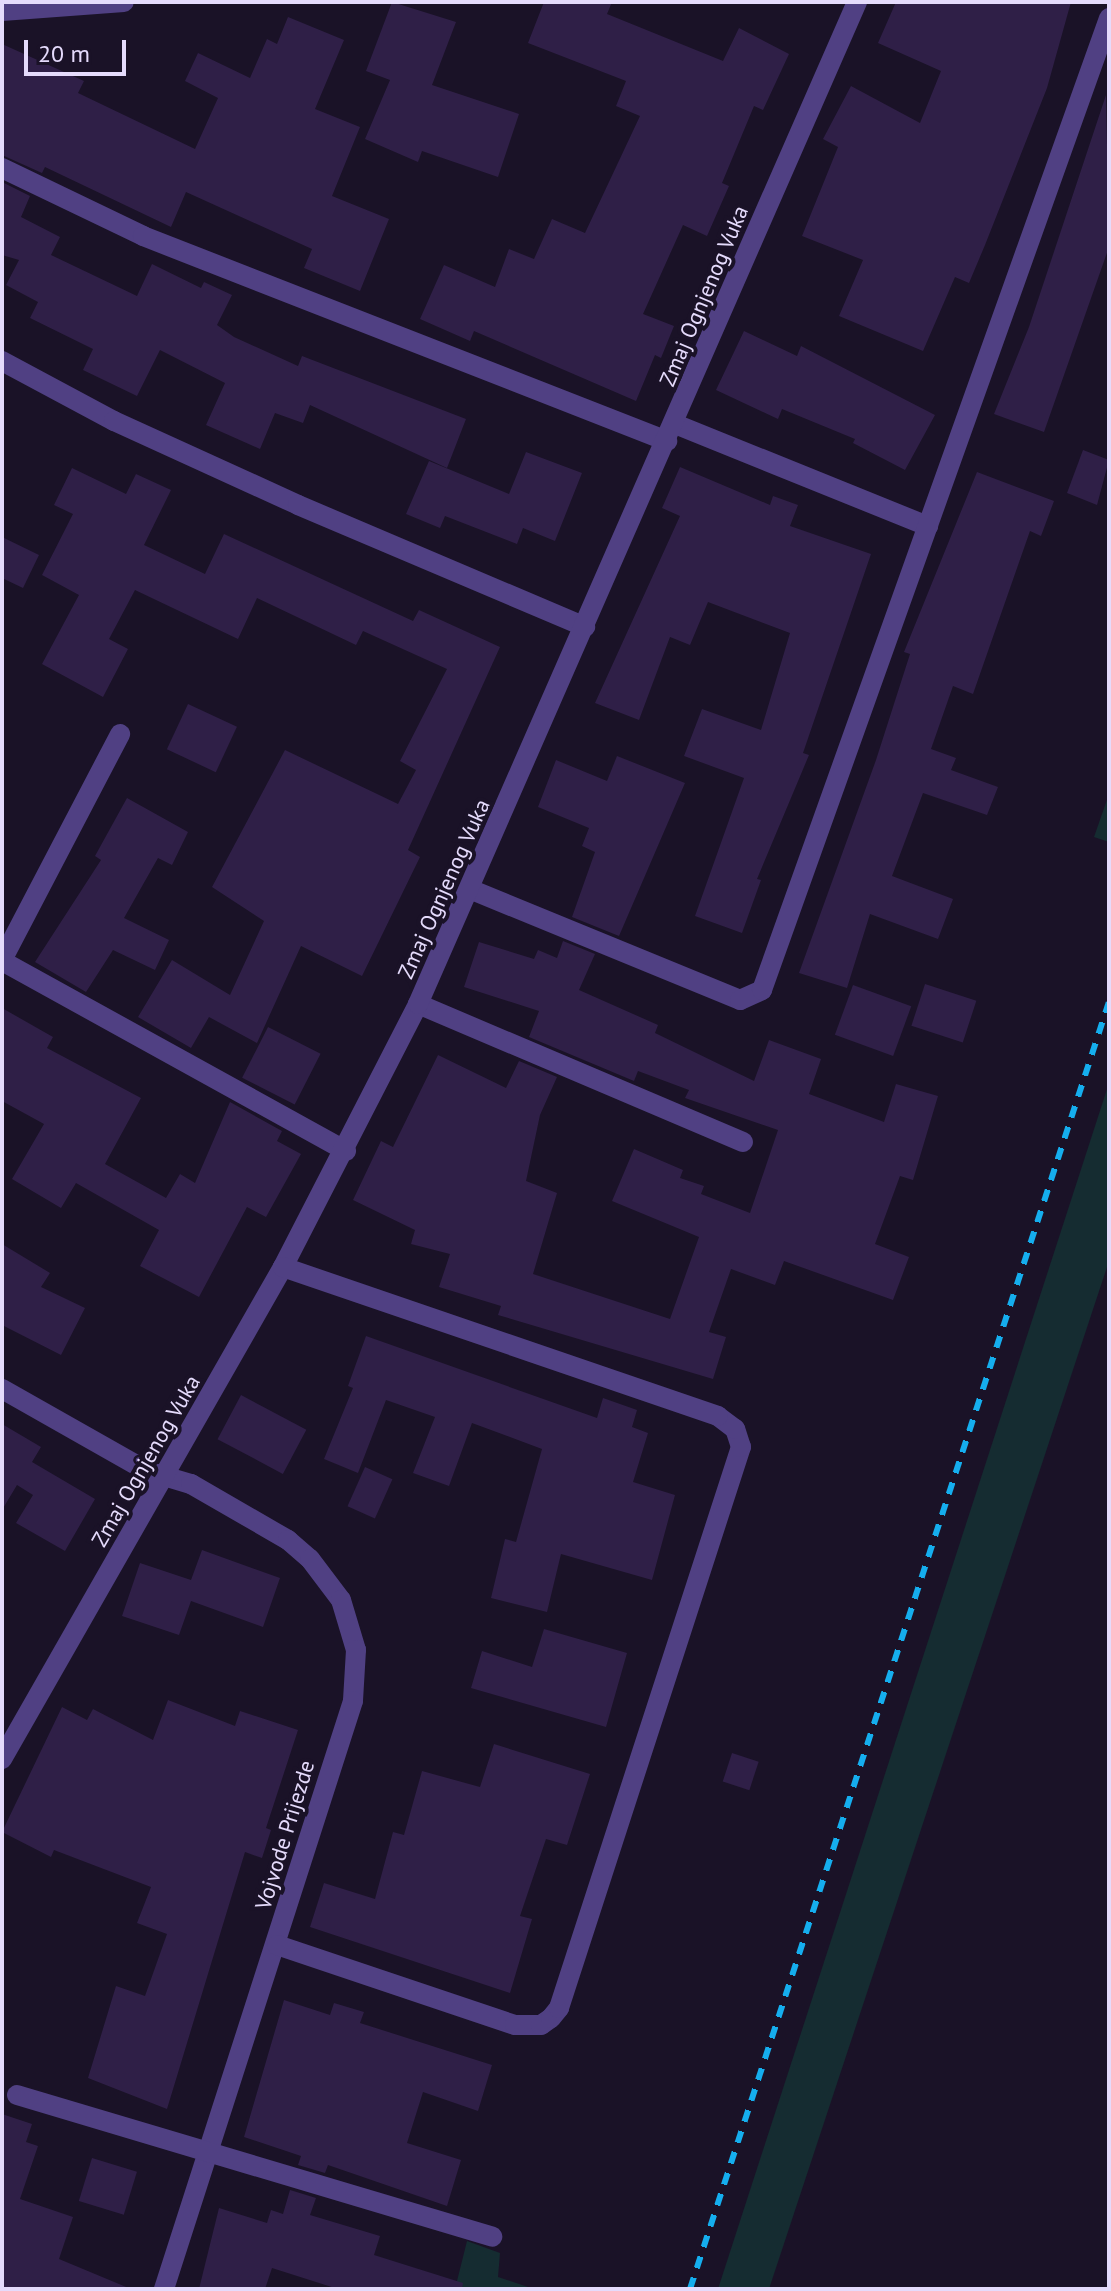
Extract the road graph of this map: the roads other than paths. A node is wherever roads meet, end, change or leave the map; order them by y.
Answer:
1 (124, 2) edge
2 (857, 2) edge
3 (2, 11) edge
4 (1109, 18) edge
5 (2, 168) edge
6 (2, 361) edge
7 (671, 433) junction
8 (928, 526) junction
9 (585, 627) junction
10 (120, 734) dead end
11 (472, 890) junction
12 (2, 960) edge
13 (418, 1004) junction
14 (743, 1142) dead end
15 (346, 1151) junction
16 (283, 1267) junction
17 (2, 1389) edge
18 (167, 1476) junction
19 (2, 1759) edge
20 (277, 1945) junction
21 (17, 2095) dead end
22 (207, 2155) junction
23 (492, 2237) dead end
24 (164, 2289) edge

1 - 3 street
2 - 7 street, Zmaj Ognjenog Vuka
4 - 8 street
5 - 7 street
6 - 9 street
7 - 8 street
7 - 9 street, Zmaj Ognjenog Vuka
8 - 11 street
9 - 11 street, Zmaj Ognjenog Vuka
10 - 12 street
11 - 13 street, Zmaj Ognjenog Vuka
12 - 15 street
13 - 14 street
13 - 15 street, Zmaj Ognjenog Vuka
15 - 16 street, Zmaj Ognjenog Vuka
16 - 18 street, Zmaj Ognjenog Vuka
16 - 20 street
17 - 18 street, Vojvode Prijezde
18 - 19 street, Zmaj Ognjenog Vuka
18 - 20 street, Vojvode Prijezde
20 - 22 street, Vojvode Prijezde
21 - 22 street
22 - 23 street
22 - 24 street, Vojvode Prijezde

